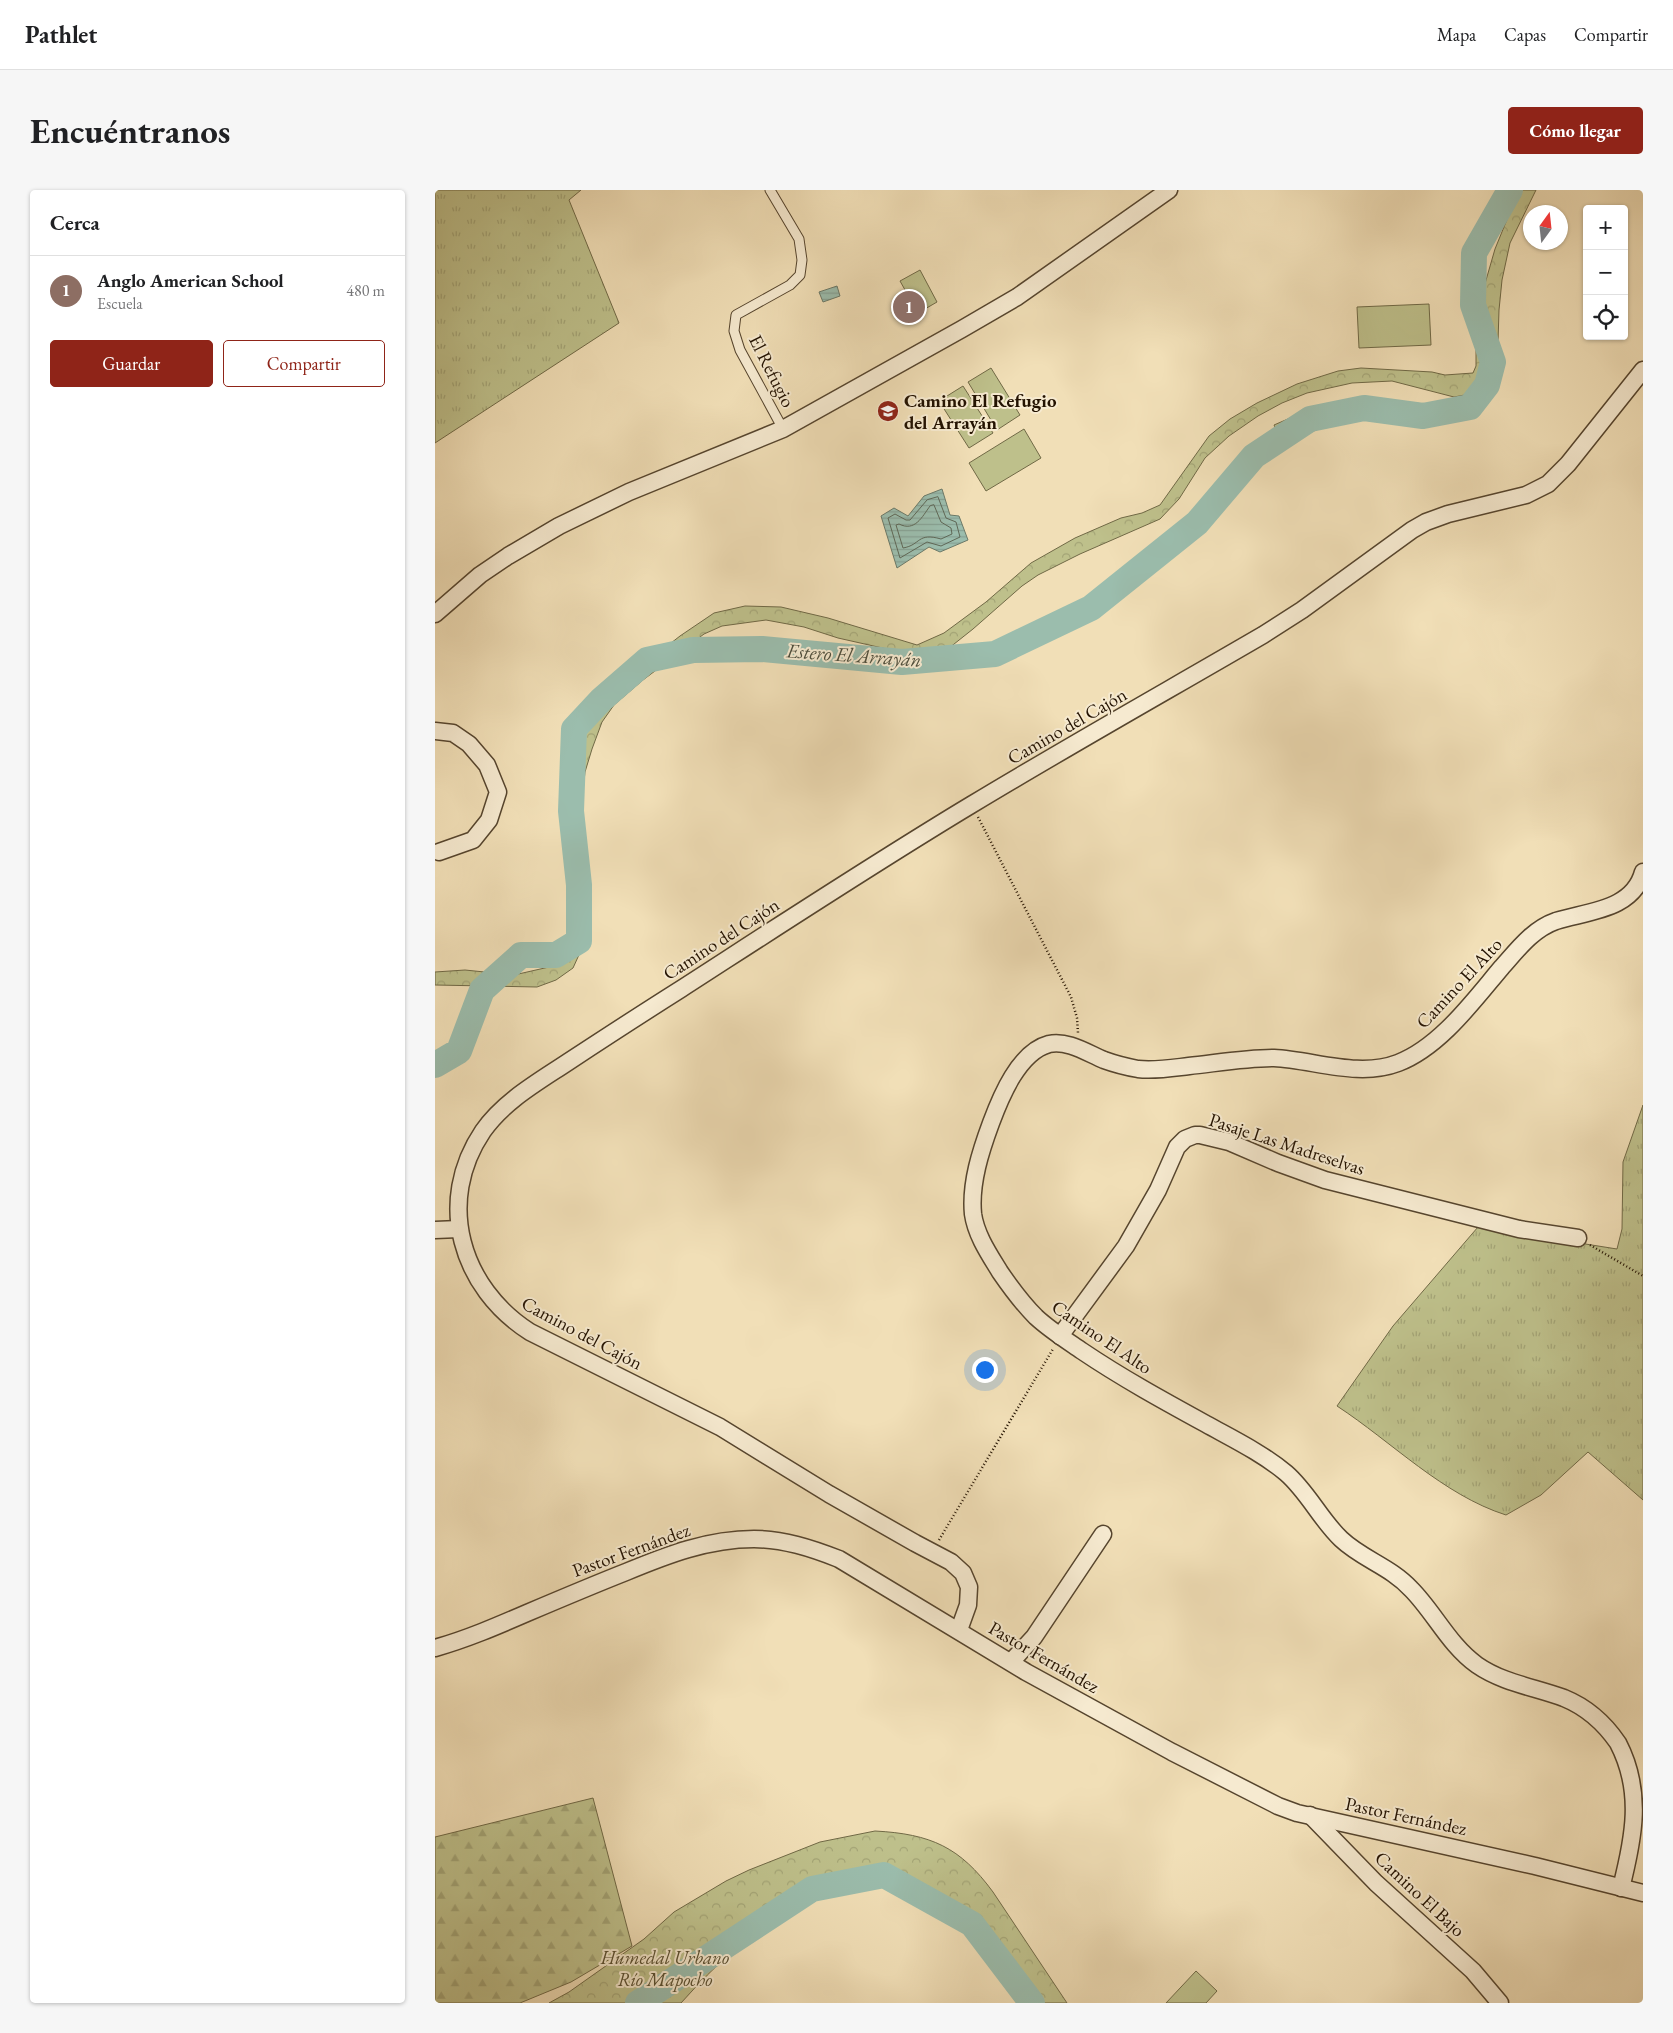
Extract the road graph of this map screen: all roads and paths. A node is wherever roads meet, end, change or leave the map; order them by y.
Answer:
1 (770, 190) edge
2 (1169, 190) edge
3 (1643, 370) edge
4 (783, 429) junction
5 (435, 614) edge
6 (435, 731) edge
7 (971, 805) junction
8 (439, 852) dead end
9 (1643, 872) edge
10 (1076, 1048) junction
11 (459, 1229) junction
12 (435, 1230) edge
13 (1578, 1238) joint
14 (1643, 1276) edge
15 (1060, 1336) junction
16 (1103, 1534) dead end
17 (932, 1552) junction
18 (959, 1630) junction
19 (435, 1648) edge
20 (1011, 1662) junction
21 (1310, 1815) junction
22 (1621, 1888) junction
23 (1643, 1893) edge
24 (1500, 2003) edge

1 - 4 lane, El Refugio
2 - 4 street
3 - 7 street, Camino del Cajón
4 - 5 street
6 - 8 street
7 - 10 path
7 - 11 street, Camino del Cajón
9 - 10 street, Camino El Alto
10 - 15 street, Camino El Alto
11 - 12 street
11 - 17 street, Camino del Cajón
13 - 14 path
13 - 15 street, Pasaje Las Madreselvas
15 - 17 path
15 - 22 street, Camino El Alto
16 - 20 street
17 - 18 street, Camino del Cajón
18 - 19 street, Pastor Fernández
18 - 20 street, Pastor Fernández
20 - 21 street, Pastor Fernández
21 - 22 street, Pastor Fernández
21 - 24 street, Camino El Bajo
22 - 23 street, Pastor Fernández

